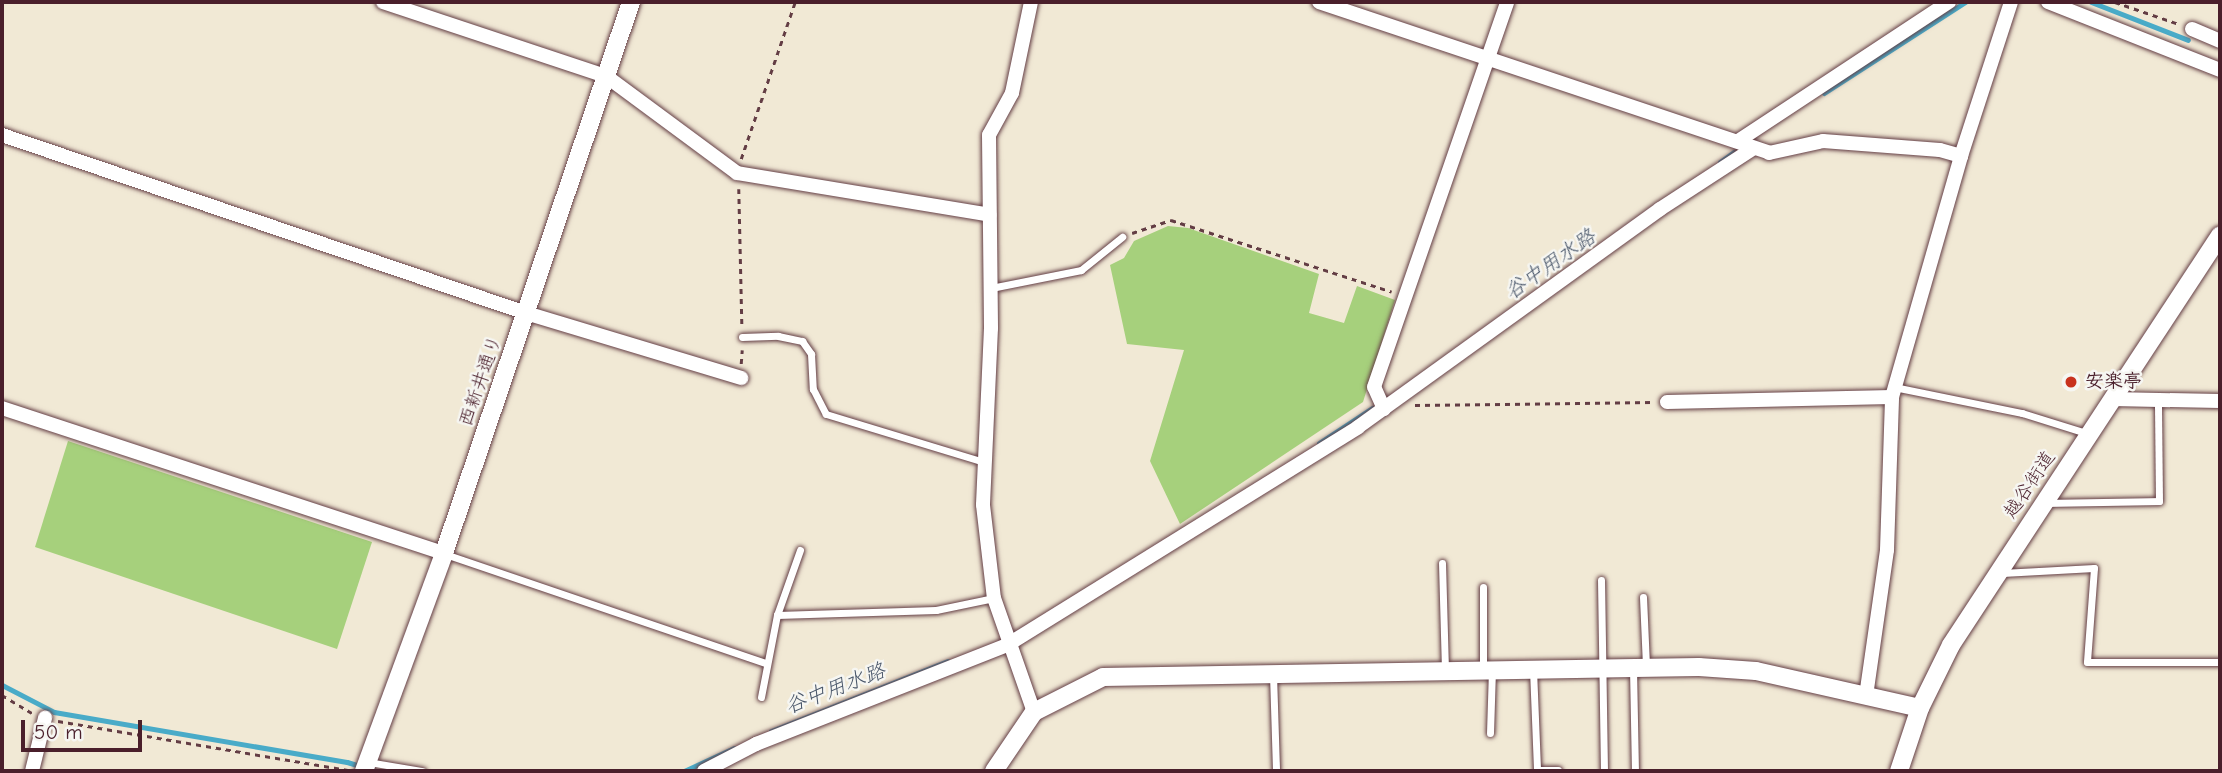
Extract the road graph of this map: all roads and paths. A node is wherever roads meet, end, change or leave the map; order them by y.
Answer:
1 (383, 2) edge
2 (631, 2) edge
3 (1031, 2) edge
4 (1319, 2) edge
5 (1507, 2) edge
6 (1950, 2) edge
7 (2011, 2) edge
8 (2049, 2) edge
9 (2115, 2) edge
10 (2192, 29) joint
11 (2220, 41) edge
12 (1489, 56) junction
13 (2220, 70) edge
14 (606, 76) junction
15 (2, 135) edge
16 (1738, 141) junction
17 (1754, 148) junction
18 (1961, 156) junction
19 (990, 215) junction
20 (2220, 235) edge
21 (1122, 237) joint
22 (991, 288) junction
23 (1405, 296) junction
24 (526, 313) junction
25 (742, 337) dead end
26 (741, 378) dead end
27 (1893, 392) junction
28 (2112, 399) junction
29 (2158, 400) junction
30 (2220, 401) edge
31 (1667, 402) joint
32 (2, 408) edge
33 (1384, 409) junction
34 (2090, 434) junction
35 (985, 463) junction
36 (2043, 503) junction
37 (800, 550) dead end
38 (444, 553) junction
39 (1442, 563) dead end
40 (1998, 573) junction
41 (1601, 580) dead end
42 (1483, 587) dead end
43 (1643, 597) dead end
44 (994, 598) junction
45 (777, 615) junction
46 (1007, 645) junction
47 (2220, 662) edge
48 (765, 663) junction
49 (1640, 667) junction
50 (1603, 668) junction
51 (1487, 669) junction
52 (1533, 669) junction
53 (1446, 670) junction
54 (1273, 672) junction
55 (2, 695) edge
56 (1866, 696) junction
57 (761, 697) dead end
58 (1920, 708) junction
59 (1034, 712) junction
60 (45, 718) junction
61 (1490, 733) dead end
62 (363, 768) edge
63 (1558, 770) edge
64 (32, 771) edge
65 (422, 771) edge
66 (704, 771) edge
67 (995, 771) edge
68 (1276, 771) edge
69 (1604, 771) edge
70 (1634, 771) edge
71 (1899, 771) edge

1 - 14 street
2 - 14 street, 西新井通り
3 - 19 street
4 - 12 street
5 - 12 street
6 - 16 street
7 - 18 street
8 - 13 street
9 - 10 path
10 - 11 street
12 - 16 street
12 - 23 street
14 - 19 street
14 - 24 street, 西新井通り
15 - 24 street
16 - 17 street
17 - 18 street
17 - 33 street
18 - 27 street
19 - 22 street
20 - 28 street, 越谷街道
21 - 22 lane
21 - 23 path
22 - 35 street
23 - 33 street
24 - 26 street
24 - 38 street, 西新井通り
25 - 35 lane
27 - 31 street
27 - 34 lane
27 - 56 street
28 - 29 street
28 - 34 street, 越谷街道
29 - 30 street
29 - 36 lane
31 - 33 path
32 - 38 street
33 - 46 street
34 - 36 street, 越谷街道
35 - 44 street
36 - 40 street, 越谷街道
37 - 45 lane
38 - 48 lane
38 - 62 street, 西新井通り
39 - 53 lane
40 - 47 lane
40 - 58 street, 越谷街道
41 - 50 lane
42 - 51 lane
43 - 49 lane
44 - 45 lane
44 - 46 street
45 - 48 lane
46 - 59 street
46 - 66 street
48 - 57 lane
49 - 50 street
49 - 56 street
49 - 70 lane
50 - 52 street
50 - 69 lane
51 - 52 street
51 - 53 street
51 - 61 lane
52 - 63 lane
53 - 54 street
54 - 59 street
54 - 68 lane
55 - 60 path
56 - 58 street
58 - 71 street, 越谷街道
59 - 67 street
60 - 62 path
60 - 64 street
62 - 65 lane

